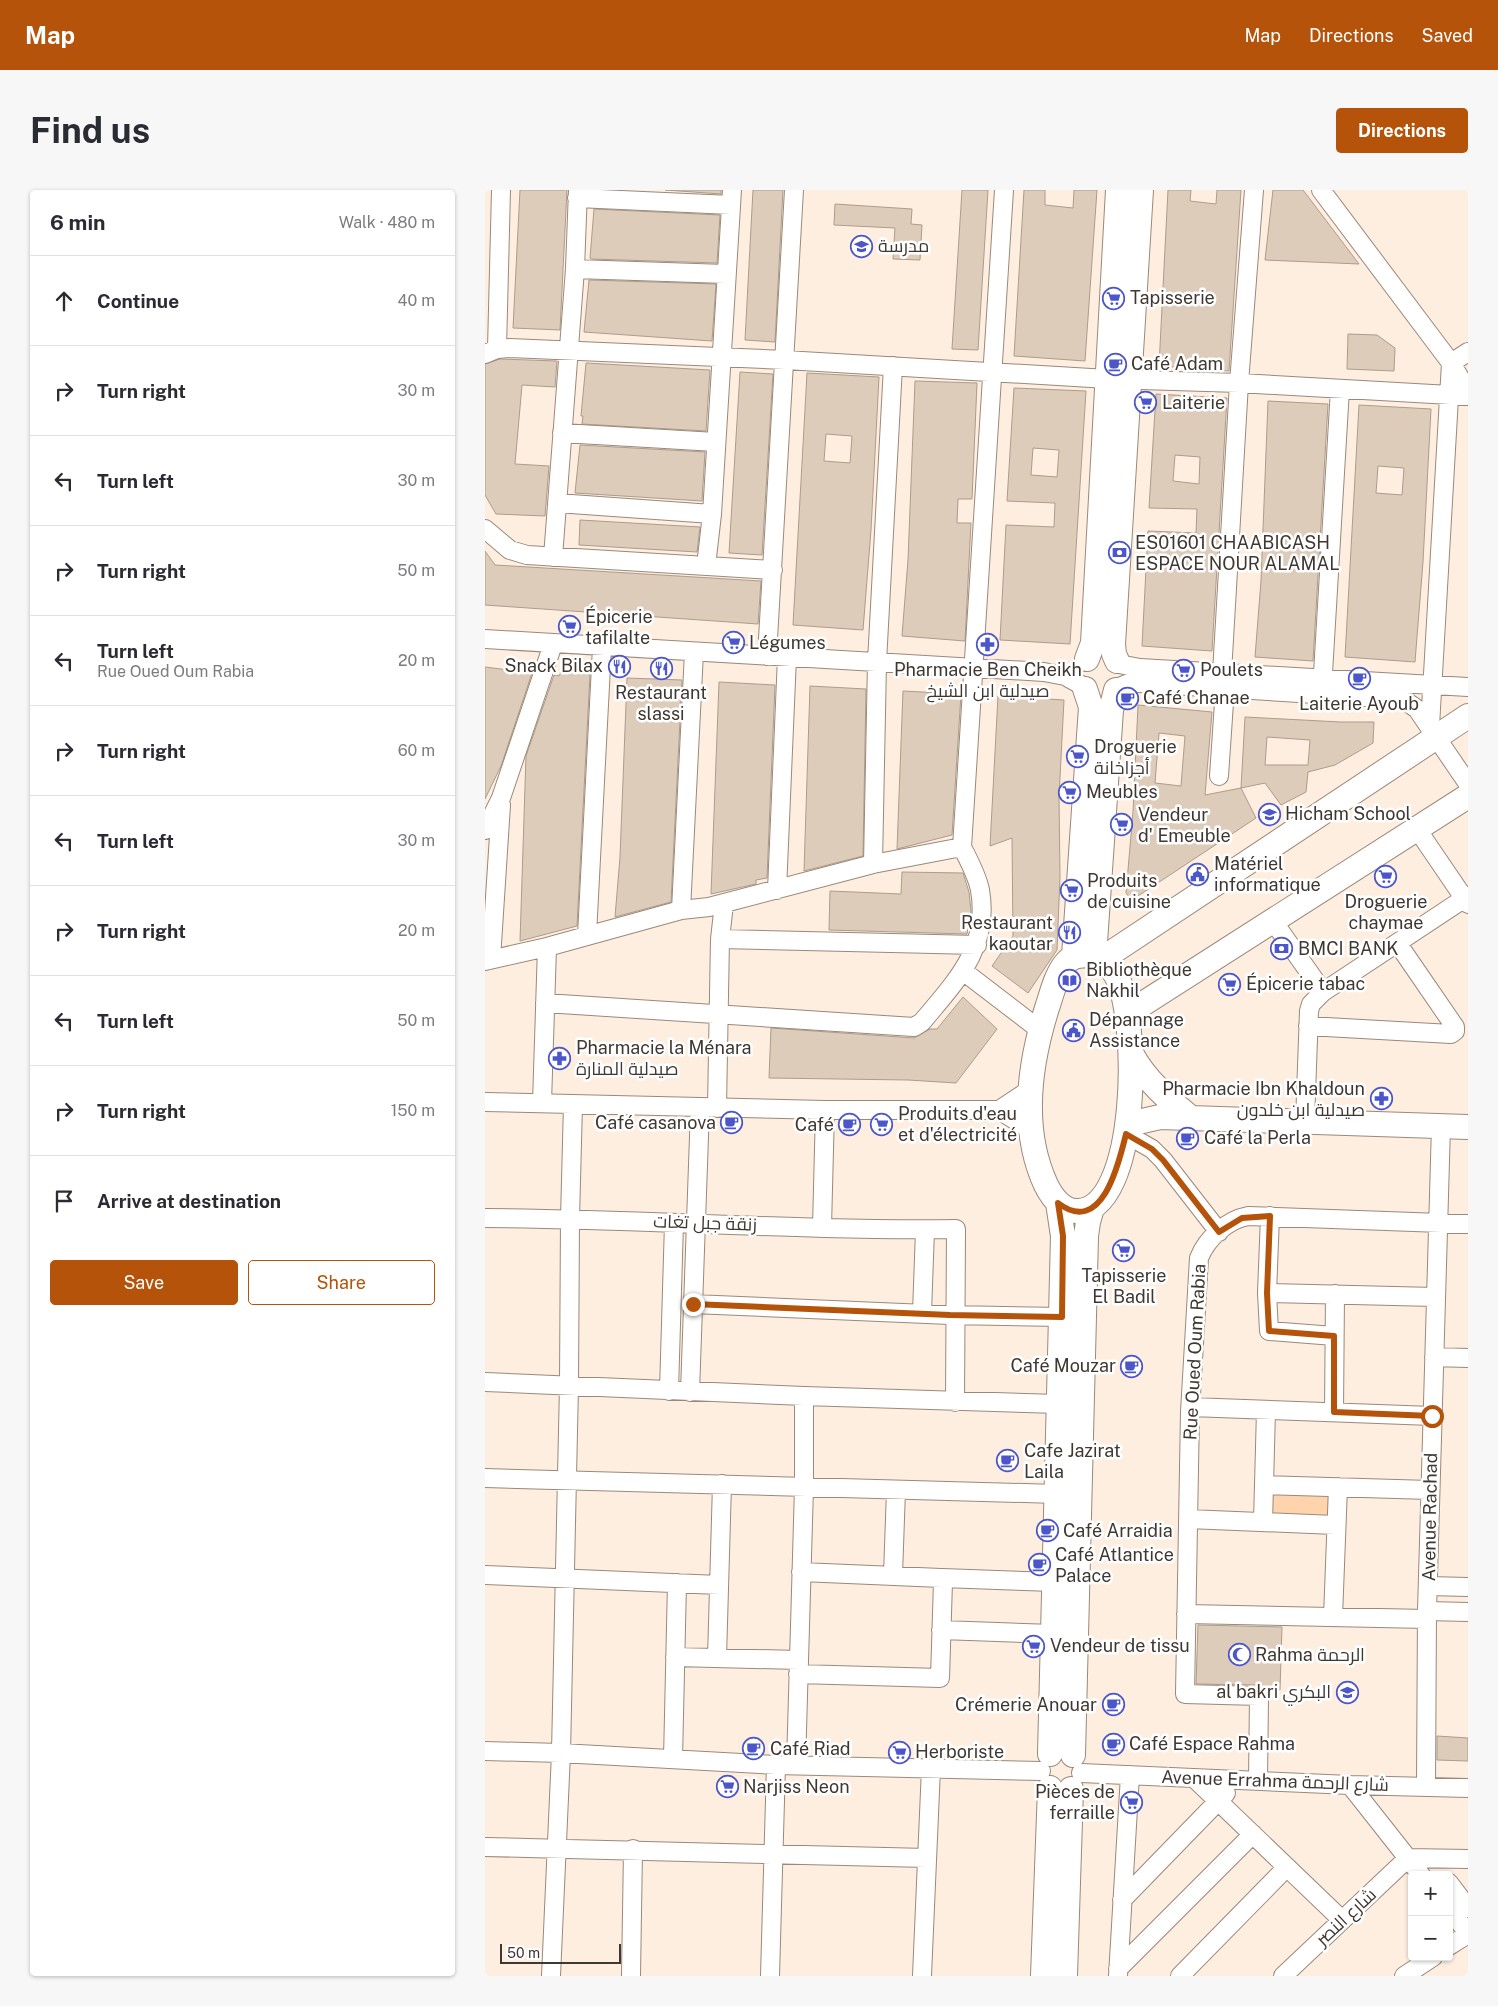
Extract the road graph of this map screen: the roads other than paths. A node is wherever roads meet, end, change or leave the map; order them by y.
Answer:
1 (501, 190) edge
2 (793, 190) edge
3 (1004, 190) edge
4 (1118, 190) edge
5 (1141, 190) edge
6 (1254, 190) edge
7 (1321, 190) edge
8 (578, 194) edge
9 (731, 197) edge
10 (492, 254) edge
11 (575, 269) junction
12 (726, 274) junction
13 (568, 351) junction
14 (491, 352) edge
15 (1468, 352) edge
16 (721, 356) junction
17 (785, 360) junction
18 (1451, 363) junction
19 (893, 366) junction
20 (992, 372) junction
21 (1119, 379) junction
22 (1239, 383) junction
23 (1340, 389) junction
24 (1468, 391) edge
25 (1449, 395) junction
26 (1468, 396) edge
27 (562, 434) junction
28 (716, 442) junction
29 (557, 503) junction
30 (712, 514) junction
31 (485, 529) edge
32 (553, 557) junction
33 (706, 566) junction
34 (773, 570) junction
35 (485, 639) edge
36 (553, 644) junction
37 (602, 647) junction
38 (694, 652) junction
39 (767, 656) junction
40 (787, 657) junction
41 (1086, 660) junction
42 (877, 662) junction
43 (973, 668) junction
44 (1044, 672) junction
45 (1118, 675) junction
46 (1224, 680) junction
47 (1431, 684) junction
48 (1323, 686) junction
49 (1468, 687) edge
50 (1084, 688) junction
51 (1468, 716) edge
52 (1433, 731) junction
53 (1219, 776) dead end
54 (1468, 784) edge
55 (1468, 796) edge
56 (501, 798) junction
57 (1417, 829) junction
58 (485, 830) edge
59 (962, 847) junction
60 (873, 864) junction
61 (777, 890) junction
62 (1467, 900) edge
63 (724, 904) junction
64 (681, 910) junction
65 (1273, 921) junction
66 (587, 935) junction
67 (720, 939) junction
68 (1398, 944) junction
69 (977, 945) junction
70 (547, 947) junction
71 (1090, 958) junction
72 (488, 960) edge
73 (963, 971) junction
74 (1323, 992) junction
75 (545, 1003) junction
76 (719, 1013) junction
77 (1127, 1014) junction
78 (1308, 1026) junction
79 (1040, 1030) junction
80 (1131, 1054) junction
81 (1031, 1089) junction
82 (485, 1102) edge
83 (542, 1103) junction
84 (573, 1104) junction
85 (708, 1108) junction
86 (825, 1110) junction
87 (999, 1110) junction
88 (1192, 1119) junction
89 (1305, 1122) junction
90 (1441, 1126) junction
91 (1468, 1127) edge
92 (1031, 1130) junction
93 (1127, 1130) junction
94 (1058, 1203) junction
95 (1092, 1208) junction
96 (1270, 1216) junction
97 (485, 1218) edge
98 (570, 1218) junction
99 (674, 1222) junction
100 (695, 1223) junction
101 (1437, 1223) junction
102 (1468, 1224) edge
103 (822, 1227) junction
104 (925, 1230) junction
105 (1219, 1232) junction
106 (1267, 1293) junction
107 (1335, 1294) junction
108 (1435, 1297) junction
109 (693, 1304) junction
110 (922, 1313) junction
111 (955, 1315) junction
112 (1062, 1317) junction
113 (1334, 1336) junction
114 (1434, 1357) junction
115 (1468, 1358) edge
116 (485, 1382) edge
117 (569, 1386) junction
118 (669, 1391) junction
119 (690, 1392) junction
120 (804, 1396) junction
121 (955, 1402) junction
122 (1059, 1404) junction
123 (1191, 1407) junction
124 (1266, 1410) junction
125 (1334, 1412) junction
126 (1432, 1416) junction
127 (485, 1478) edge
128 (567, 1479) junction
129 (722, 1484) junction
130 (1264, 1485) junction
131 (804, 1487) junction
132 (1337, 1487) junction
133 (895, 1490) junction
134 (1430, 1490) junction
135 (1057, 1494) junction
136 (1188, 1519) junction
137 (1263, 1522) junction
138 (1335, 1524) junction
139 (801, 1572) junction
140 (485, 1575) edge
141 (893, 1575) junction
142 (564, 1578) junction
143 (942, 1578) junction
144 (1054, 1582) junction
145 (677, 1583) junction
146 (719, 1584) junction
147 (1428, 1586) junction
148 (1468, 1587) edge
149 (1468, 1612) edge
150 (1186, 1614) junction
151 (1427, 1615) junction
152 (1333, 1617) junction
153 (941, 1630) junction
154 (1053, 1634) junction
155 (675, 1657) junction
156 (717, 1658) junction
157 (798, 1667) junction
158 (485, 1751) edge
159 (561, 1753) junction
160 (673, 1759) junction
161 (776, 1765) junction
162 (796, 1765) junction
163 (931, 1768) junction
164 (1061, 1772) junction
165 (1129, 1775) junction
166 (1194, 1778) junction
167 (1239, 1780) junction
168 (1258, 1781) junction
169 (1350, 1785) junction
170 (1426, 1787) junction
171 (1468, 1788) edge
172 (1218, 1801) junction
173 (1253, 1834) junction
174 (485, 1847) edge
175 (556, 1848) junction
176 (633, 1849) junction
177 (773, 1854) junction
178 (927, 1858) junction
179 (1408, 1858) junction
180 (1432, 1859) junction
181 (1468, 1859) edge
182 (1287, 1867) junction
183 (1418, 1871) edge
184 (1440, 1871) edge
185 (1453, 1887) edge
186 (1122, 1900) junction
187 (1468, 1908) edge
188 (1453, 1914) edge
189 (1342, 1920) junction
190 (1468, 1933) edge
191 (1453, 1943) edge
192 (1427, 1961) edge
193 (1118, 1972) edge
194 (551, 1976) edge
195 (631, 1976) edge
196 (770, 1976) edge
197 (922, 1976) edge
198 (1043, 1976) edge
199 (1065, 1976) edge
200 (1180, 1976) edge
201 (1283, 1976) edge
202 (1403, 1976) edge

1 - 10 street
2 - 17 street
3 - 20 street
4 - 21 street
5 - 21 street
6 - 22 street
7 - 18 street
8 - 9 street
8 - 11 street
9 - 12 street
10 - 14 street
11 - 12 street
11 - 13 street
12 - 16 street
13 - 14 street
13 - 16 street
13 - 27 street
15 - 18 street
16 - 17 street
16 - 28 street
17 - 19 street
17 - 34 street
18 - 24 street
18 - 25 street
19 - 20 street
19 - 42 street
20 - 21 street
20 - 43 street
21 - 22 street
21 - 41 street
21 - 45 street
22 - 23 street
22 - 46 street
23 - 25 street
23 - 48 street
25 - 26 street
25 - 47 street
27 - 28 street
27 - 29 street
28 - 30 street
29 - 30 street
29 - 32 street
30 - 33 street
31 - 32 street
32 - 33 street
33 - 34 street
34 - 39 street
35 - 36 street
36 - 37 street
36 - 56 street
37 - 38 street
37 - 66 street
38 - 39 street
38 - 64 street
39 - 40 street
40 - 42 street
40 - 61 street
41 - 44 street
41 - 45 street
41 - 50 street
42 - 43 street
42 - 60 street
43 - 44 street
43 - 59 street
44 - 50 street
45 - 46 street
45 - 50 street
45 - 71 street
46 - 48 street
46 - 53 street
47 - 48 street
47 - 49 street
47 - 52 street
48 - 52 street
50 - 71 street
51 - 52 street
52 - 54 street
52 - 71 street
55 - 57 street
56 - 58 street
56 - 72 street
57 - 62 street
57 - 65 street
59 - 60 street
59 - 69 street
60 - 61 street
61 - 63 street
62 - 68 street
63 - 64 street
63 - 67 street
64 - 66 street
65 - 74 street
65 - 77 street
66 - 70 street
67 - 69 street
67 - 76 street
68 - 74 street
68 - 78 street
69 - 73 street
70 - 72 street
70 - 75 street
71 - 77 street
71 - 79 street
73 - 76 street
73 - 79 street
74 - 78 street
75 - 76 street
75 - 83 street
76 - 85 street
77 - 80 street
78 - 89 street
79 - 81 street
80 - 88 street
80 - 93 street
81 - 87 street
81 - 92 street
82 - 83 street
83 - 84 street
84 - 85 street
84 - 98 street
85 - 86 street
85 - 100 street
86 - 87 street
86 - 103 street
87 - 92 street
88 - 89 street
88 - 93 street
89 - 90 street
90 - 91 street
90 - 101 street, Avenue Rachad
92 - 94 street
93 - 95 street
93 - 105 street
94 - 95 street
94 - 112 street
95 - 164 street
96 - 101 street, Rue Oued Oum Rabia
96 - 105 street, Rue Oued Oum Rabia
96 - 106 street
97 - 98 street, زنقة جبل تغات
98 - 99 street, زنقة جبل تغات
98 - 117 street
99 - 100 street, زنقة جبل تغات
99 - 118 street
100 - 103 street, زنقة جبل تغات
100 - 109 street
101 - 102 street, Rue Oued Oum Rabia
101 - 108 street, Avenue Rachad
103 - 104 street, زنقة جبل تغات
104 - 110 street
104 - 111 street, زنقة جبل تغات
105 - 123 street, Rue Oued Oum Rabia
106 - 107 street
106 - 113 street
107 - 108 street
107 - 113 street
108 - 114 street, Avenue Rachad
109 - 110 street
109 - 119 street
110 - 111 street
111 - 112 street
111 - 121 street
112 - 122 street
113 - 125 street
114 - 115 street
114 - 126 street, Avenue Rachad
116 - 117 street
117 - 118 street
117 - 128 street
118 - 119 street
119 - 120 street
120 - 121 street
120 - 131 street
121 - 122 street
122 - 135 street
123 - 124 street
123 - 136 street, Rue Oued Oum Rabia
124 - 125 street
124 - 130 street
125 - 126 street
126 - 134 street, Avenue Rachad
127 - 128 street
128 - 129 street
128 - 142 street
129 - 131 street
129 - 146 street
130 - 132 street
130 - 137 street
131 - 133 street
131 - 139 street
132 - 134 street
132 - 138 street
133 - 135 street
133 - 141 street
134 - 147 street, Avenue Rachad
135 - 144 street
136 - 137 street
136 - 150 street, Rue Oued Oum Rabia
137 - 138 street
138 - 152 street
139 - 141 street
139 - 157 street
140 - 142 street
141 - 143 street
142 - 145 street
142 - 159 street
143 - 144 street
143 - 153 street
144 - 154 street
145 - 146 street
145 - 155 street
146 - 156 street
147 - 148 street
147 - 151 street, Avenue Rachad
149 - 151 street
150 - 152 street
150 - 168 street, Rue Oued Oum Rabia
151 - 152 street
151 - 170 street, Avenue Rachad
153 - 154 street
153 - 157 street
154 - 164 street
155 - 156 street
155 - 160 street
156 - 157 street
157 - 162 street
158 - 159 street, Avenue Errahma شارع الرحمة
159 - 160 street, Avenue Errahma شارع الرحمة
159 - 175 street
160 - 161 street, Avenue Errahma شارع الرحمة
161 - 162 street, Avenue Errahma شارع الرحمة
161 - 177 street
162 - 163 street, Avenue Errahma شارع الرحمة
163 - 164 street, Avenue Errahma شارع الرحمة
163 - 178 street
164 - 165 street, Avenue Errahma شارع الرحمة
164 - 198 street
164 - 199 street
165 - 166 street, Avenue Errahma شارع الرحمة
165 - 186 street
166 - 167 street, Avenue Errahma شارع الرحمة
166 - 172 street
167 - 168 street, Avenue Errahma شارع الرحمة
167 - 172 street
168 - 169 street, Avenue Errahma شارع الرحمة
169 - 170 street, Avenue Errahma شارع الرحمة
169 - 179 street
170 - 171 street, Avenue Errahma شارع الرحمة
172 - 173 street
172 - 186 street
173 - 182 street
173 - 193 street
174 - 175 street
175 - 176 street
175 - 194 street
176 - 177 street
176 - 195 street
177 - 178 street
177 - 196 street
178 - 197 street
179 - 180 street
179 - 183 street
179 - 189 street, شارع النصر
180 - 181 street
180 - 184 street
182 - 189 street
182 - 200 street
185 - 187 street
186 - 193 street
188 - 190 street
189 - 201 street, شارع النصر
190 - 191 street
192 - 202 street

